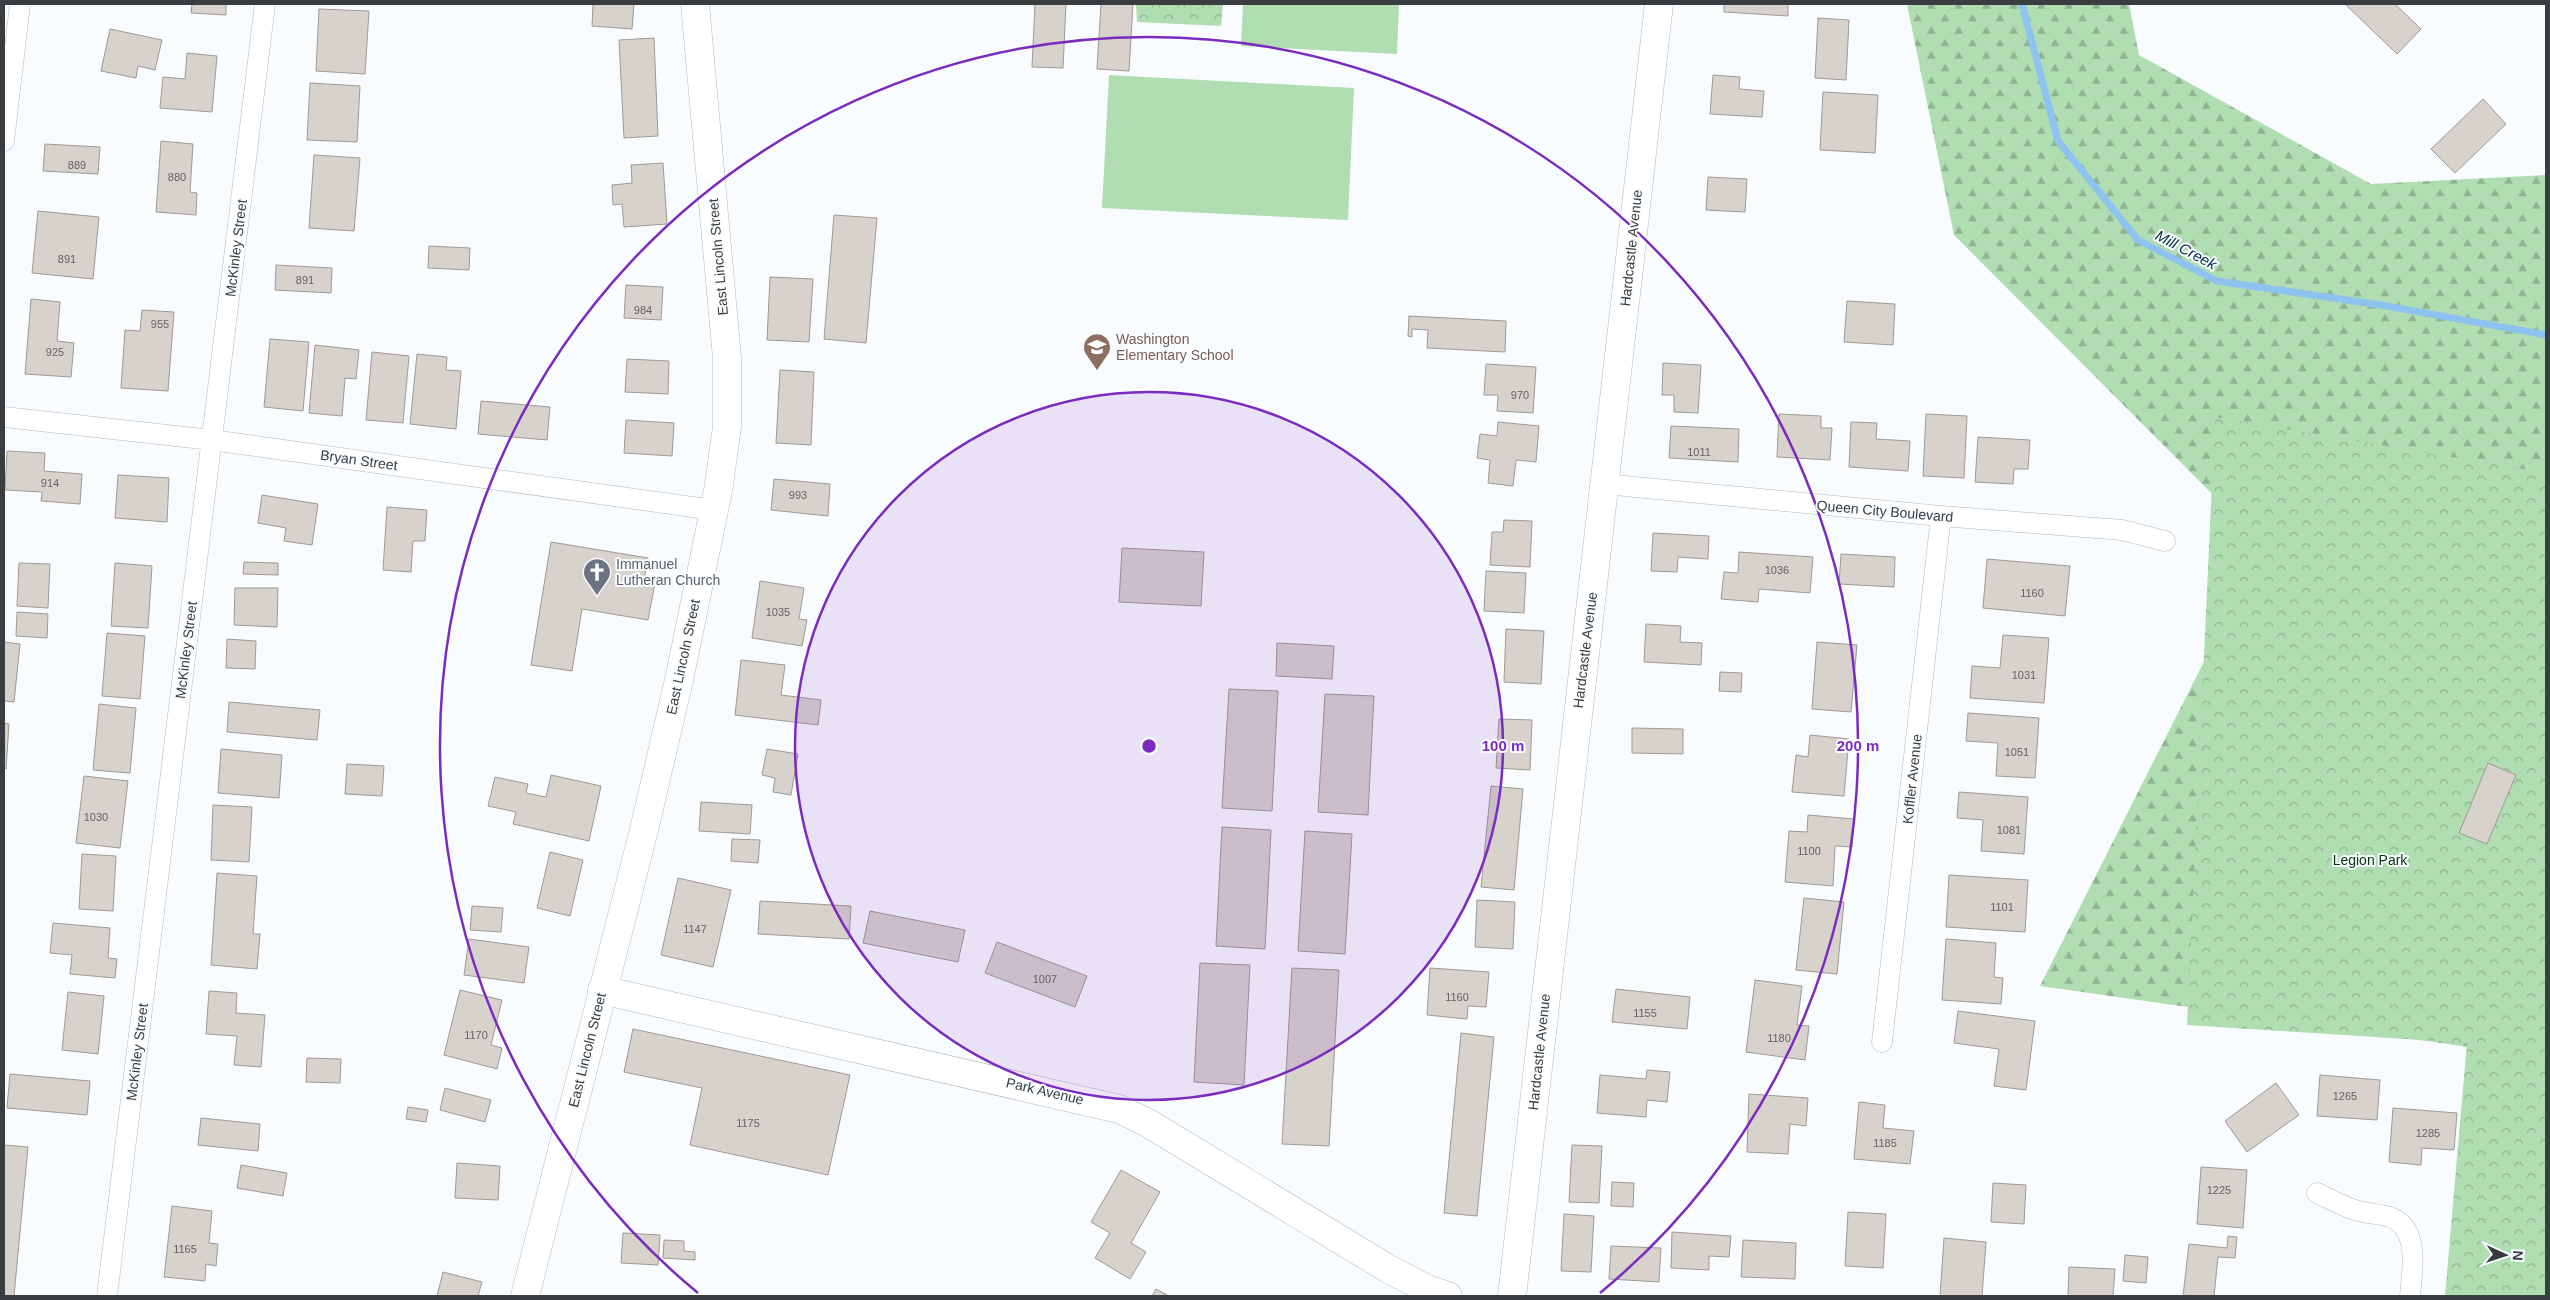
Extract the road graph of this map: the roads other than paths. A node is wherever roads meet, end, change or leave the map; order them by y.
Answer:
1 (20, 4) edge
2 (265, 4) edge
3 (695, 4) edge
4 (1659, 4) edge
5 (4, 141) edge
6 (4, 416) edge
7 (212, 440) junction
8 (1604, 484) junction
9 (714, 510) junction
10 (1941, 516) junction
11 (2165, 541) dead end
12 (602, 990) junction
13 (1882, 1042) dead end
14 (2318, 1193) dead end
15 (107, 1296) edge
16 (525, 1296) edge
17 (1448, 1296) edge
18 (1512, 1296) edge
19 (2410, 1296) edge

1 - 5 street
2 - 7 street, McKinley Street
3 - 9 street, East Lincoln Street
4 - 8 street, Hardcastle Avenue
6 - 7 street, Bryan Street
7 - 9 street, Bryan Street
7 - 15 street, McKinley Street
8 - 10 street, Queen City Boulevard
8 - 18 street, Hardcastle Avenue
9 - 12 street, East Lincoln Street
10 - 11 street, Queen City Boulevard
10 - 13 street, Koffler Avenue
12 - 16 street, East Lincoln Street
12 - 17 street, Park Avenue
14 - 19 street

